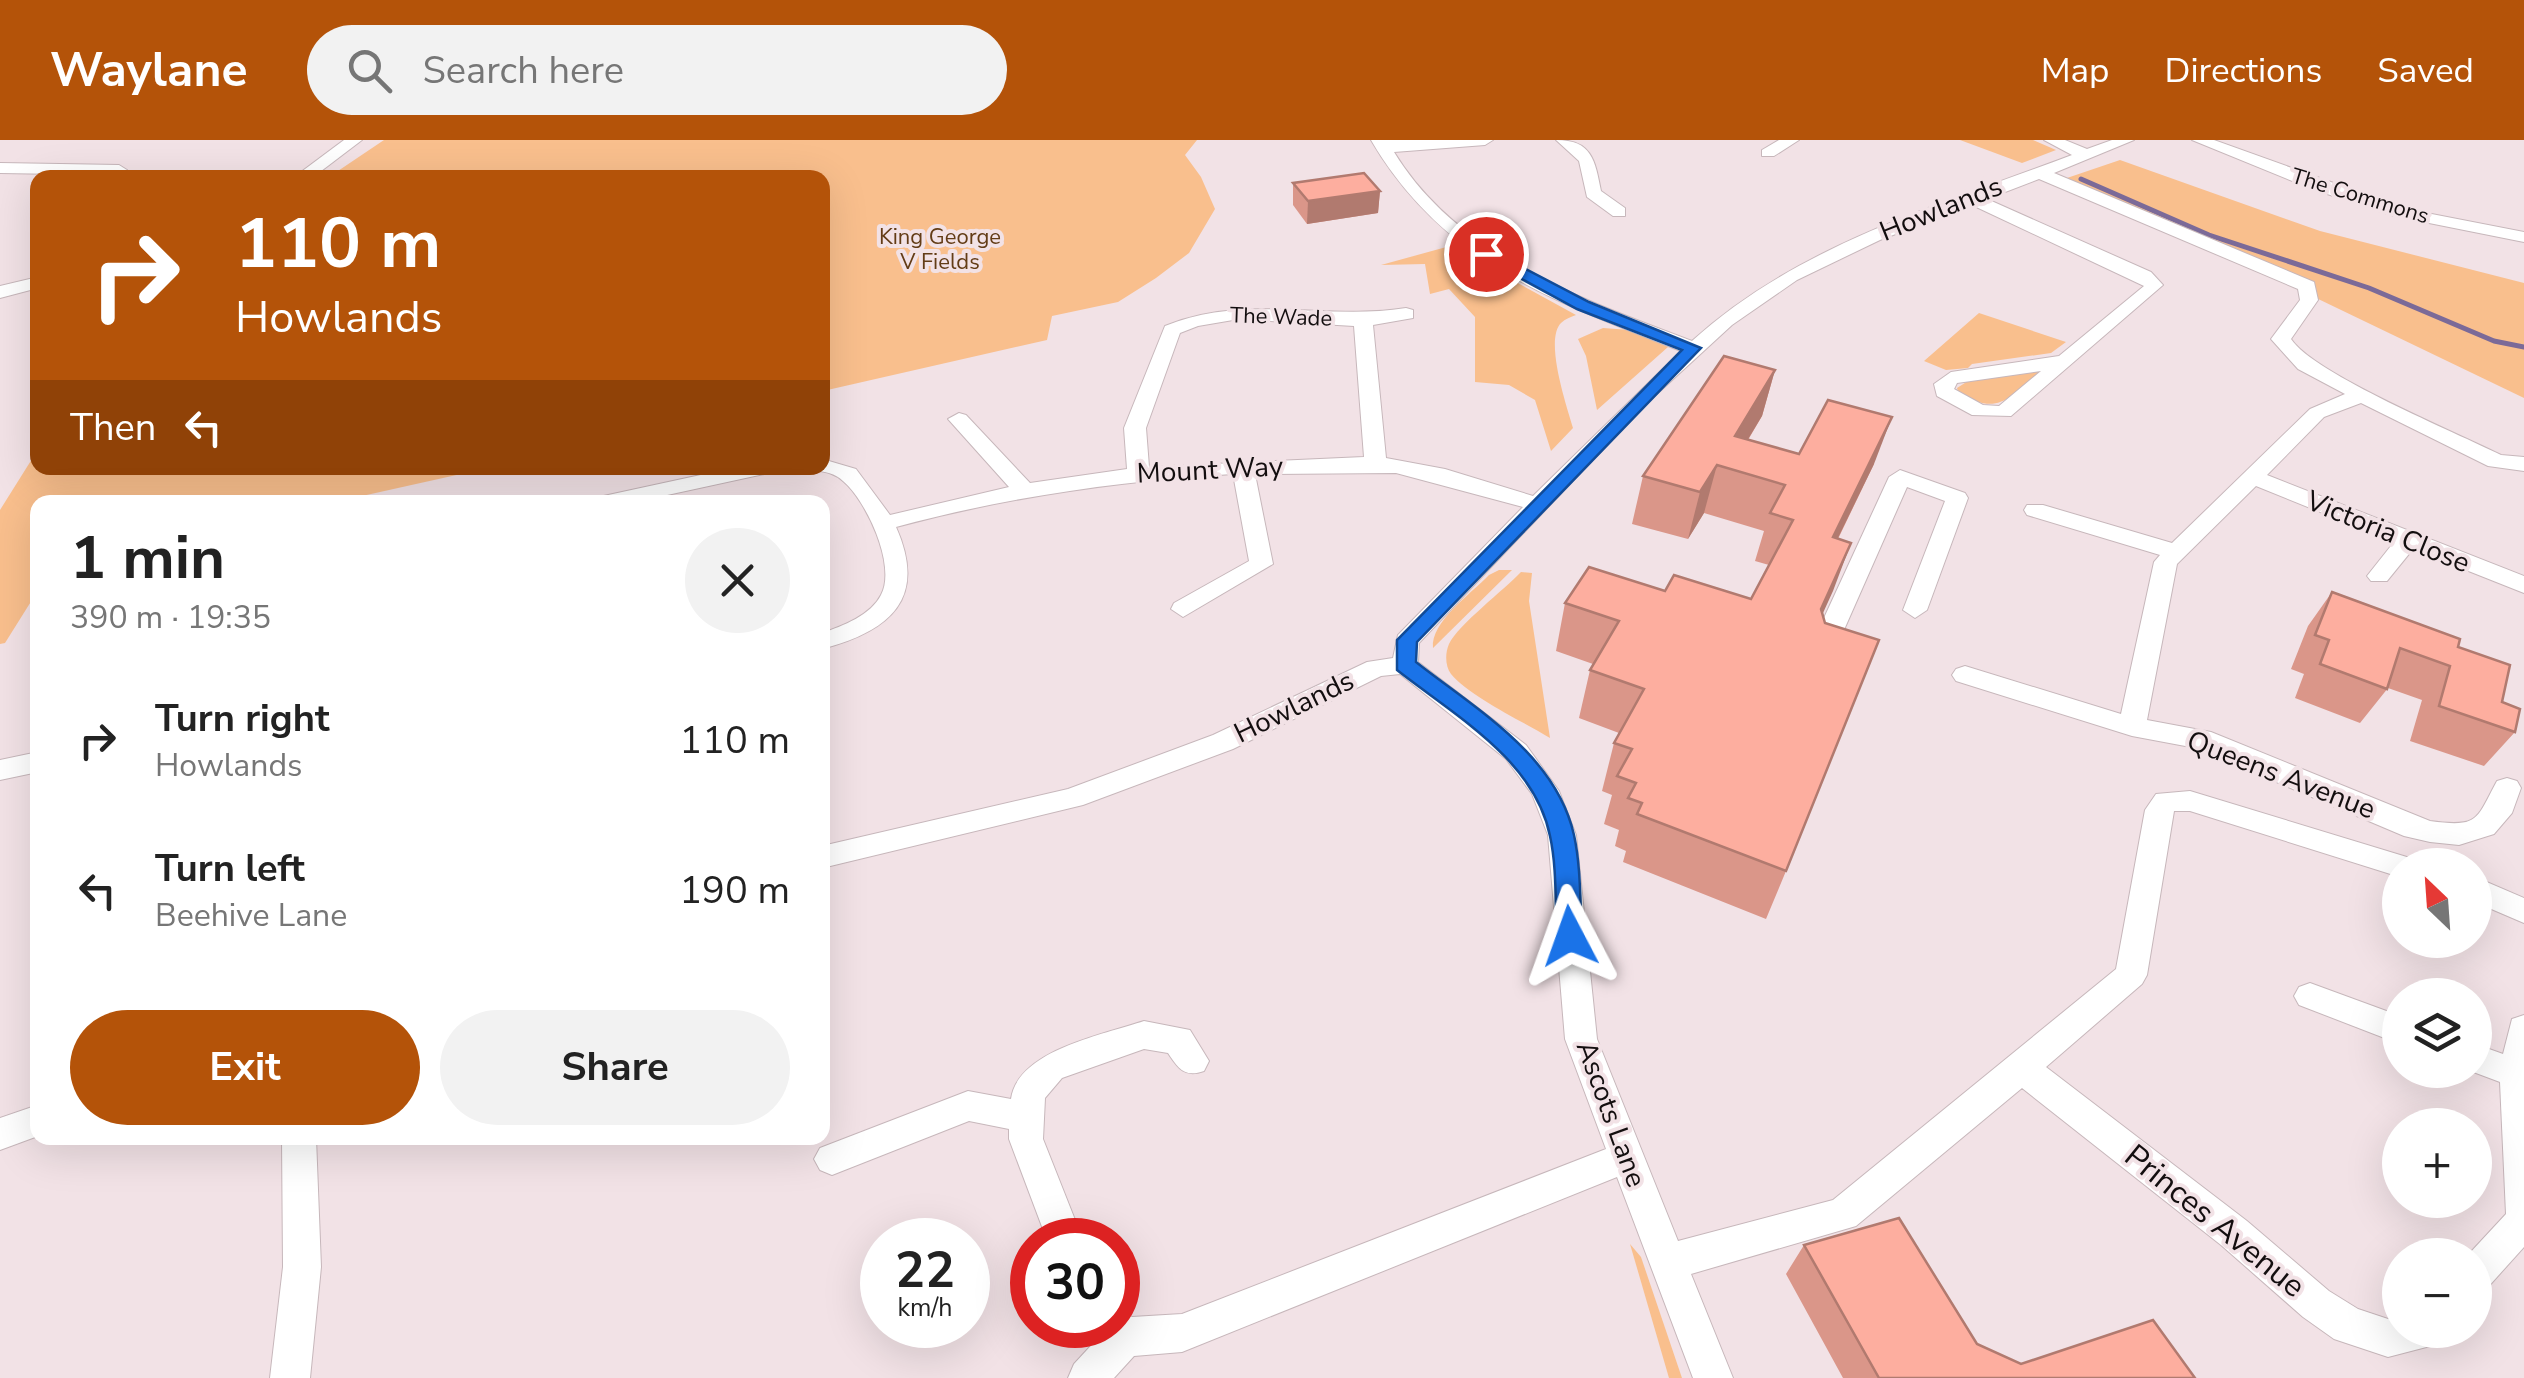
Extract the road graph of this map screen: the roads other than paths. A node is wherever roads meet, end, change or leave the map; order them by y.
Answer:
1 (354, 140) edge
2 (1485, 140) edge
3 (1564, 140) edge
4 (1789, 140) edge
5 (2052, 140) edge
6 (2126, 140) edge
7 (2200, 140) edge
8 (1381, 144) edge
9 (1768, 153) dead end
10 (2086, 155) junction
11 (0, 168) edge
12 (119, 170) dead end
13 (311, 170) edge
14 (2037, 172) junction
15 (1969, 197) junction
16 (1619, 212) dead end
17 (2524, 237) edge
18 (30, 284) edge
19 (0, 292) edge
20 (1406, 314) dead end
21 (1363, 321) junction
22 (1692, 348) junction
23 (2067, 361) junction
24 (2362, 394) junction
25 (959, 420) dead end
26 (1376, 464) junction
27 (2524, 464) edge
28 (830, 467) edge
29 (1243, 467) junction
30 (1138, 473) junction
31 (730, 475) edge
32 (2252, 477) junction
33 (1022, 489) junction
34 (642, 495) edge
35 (1538, 505) junction
36 (2035, 510) dead end
37 (882, 524) junction
38 (2407, 541) junction
39 (2176, 552) junction
40 (2379, 576) dead end
41 (2524, 586) edge
42 (1183, 609) dead end
43 (1915, 610) dead end
44 (830, 638) edge
45 (1819, 658) edge
46 (1405, 665) junction
47 (1965, 675) dead end
48 (2132, 727) junction
49 (30, 764) edge
50 (0, 770) edge
51 (2507, 788) dead end
52 (830, 855) edge
53 (2382, 860) edge
54 (2492, 897) edge
55 (2524, 911) edge
56 (2310, 996) dead end
57 (2382, 1023) edge
58 (2524, 1029) edge
59 (1192, 1062) dead end
60 (2492, 1064) edge
61 (2020, 1068) junction
62 (2516, 1073) junction
63 (1024, 1117) junction
64 (30, 1123) edge
65 (0, 1134) edge
66 (299, 1145) edge
67 (1624, 1158) junction
68 (832, 1159) dead end
69 (1057, 1218) edge
70 (2524, 1218) edge
71 (2492, 1255) edge
72 (1668, 1262) junction
73 (1140, 1332) edge
74 (2382, 1336) edge
75 (1107, 1348) edge
76 (290, 1378) edge
77 (1088, 1378) edge
78 (1713, 1378) edge

1 - 13 street
2 - 8 street
3 - 16 street
4 - 9 street
5 - 10 street
6 - 10 street, Howlands
7 - 17 street, The Commons
8 - 22 street
10 - 14 street, Howlands
11 - 12 street
14 - 15 street, Howlands
14 - 24 street
15 - 22 street, Howlands
15 - 23 street
18 - 19 street
20 - 21 street, The Wade
21 - 26 street, The Wade
21 - 30 street, The Wade
22 - 35 street, Howlands
23 - 23 street
24 - 27 street
24 - 32 street
25 - 33 street
26 - 29 street, Mount Way
26 - 35 street, Mount Way
28 - 37 street
29 - 30 street, Mount Way
29 - 42 street
30 - 33 street, Mount Way
31 - 34 street
32 - 38 street, Victoria Close
32 - 39 street
33 - 37 street, Mount Way
35 - 46 street, Howlands
36 - 39 street
37 - 44 street
38 - 40 street
38 - 41 street, Victoria Close
39 - 48 street
43 - 45 street
46 - 52 street, Howlands
46 - 67 street, Ascots Lane
47 - 48 street, Queens Avenue
48 - 51 street, Queens Avenue
49 - 50 street
53 - 61 street
54 - 55 street
56 - 57 street
58 - 62 street
59 - 63 street
60 - 62 street
61 - 72 street
61 - 74 street, Princes Avenue
62 - 70 street
63 - 68 street
63 - 69 street
64 - 65 street
66 - 76 street
67 - 72 street, Ascots Lane
67 - 73 street
70 - 71 street
72 - 78 street, Ascots Lane
75 - 77 street

